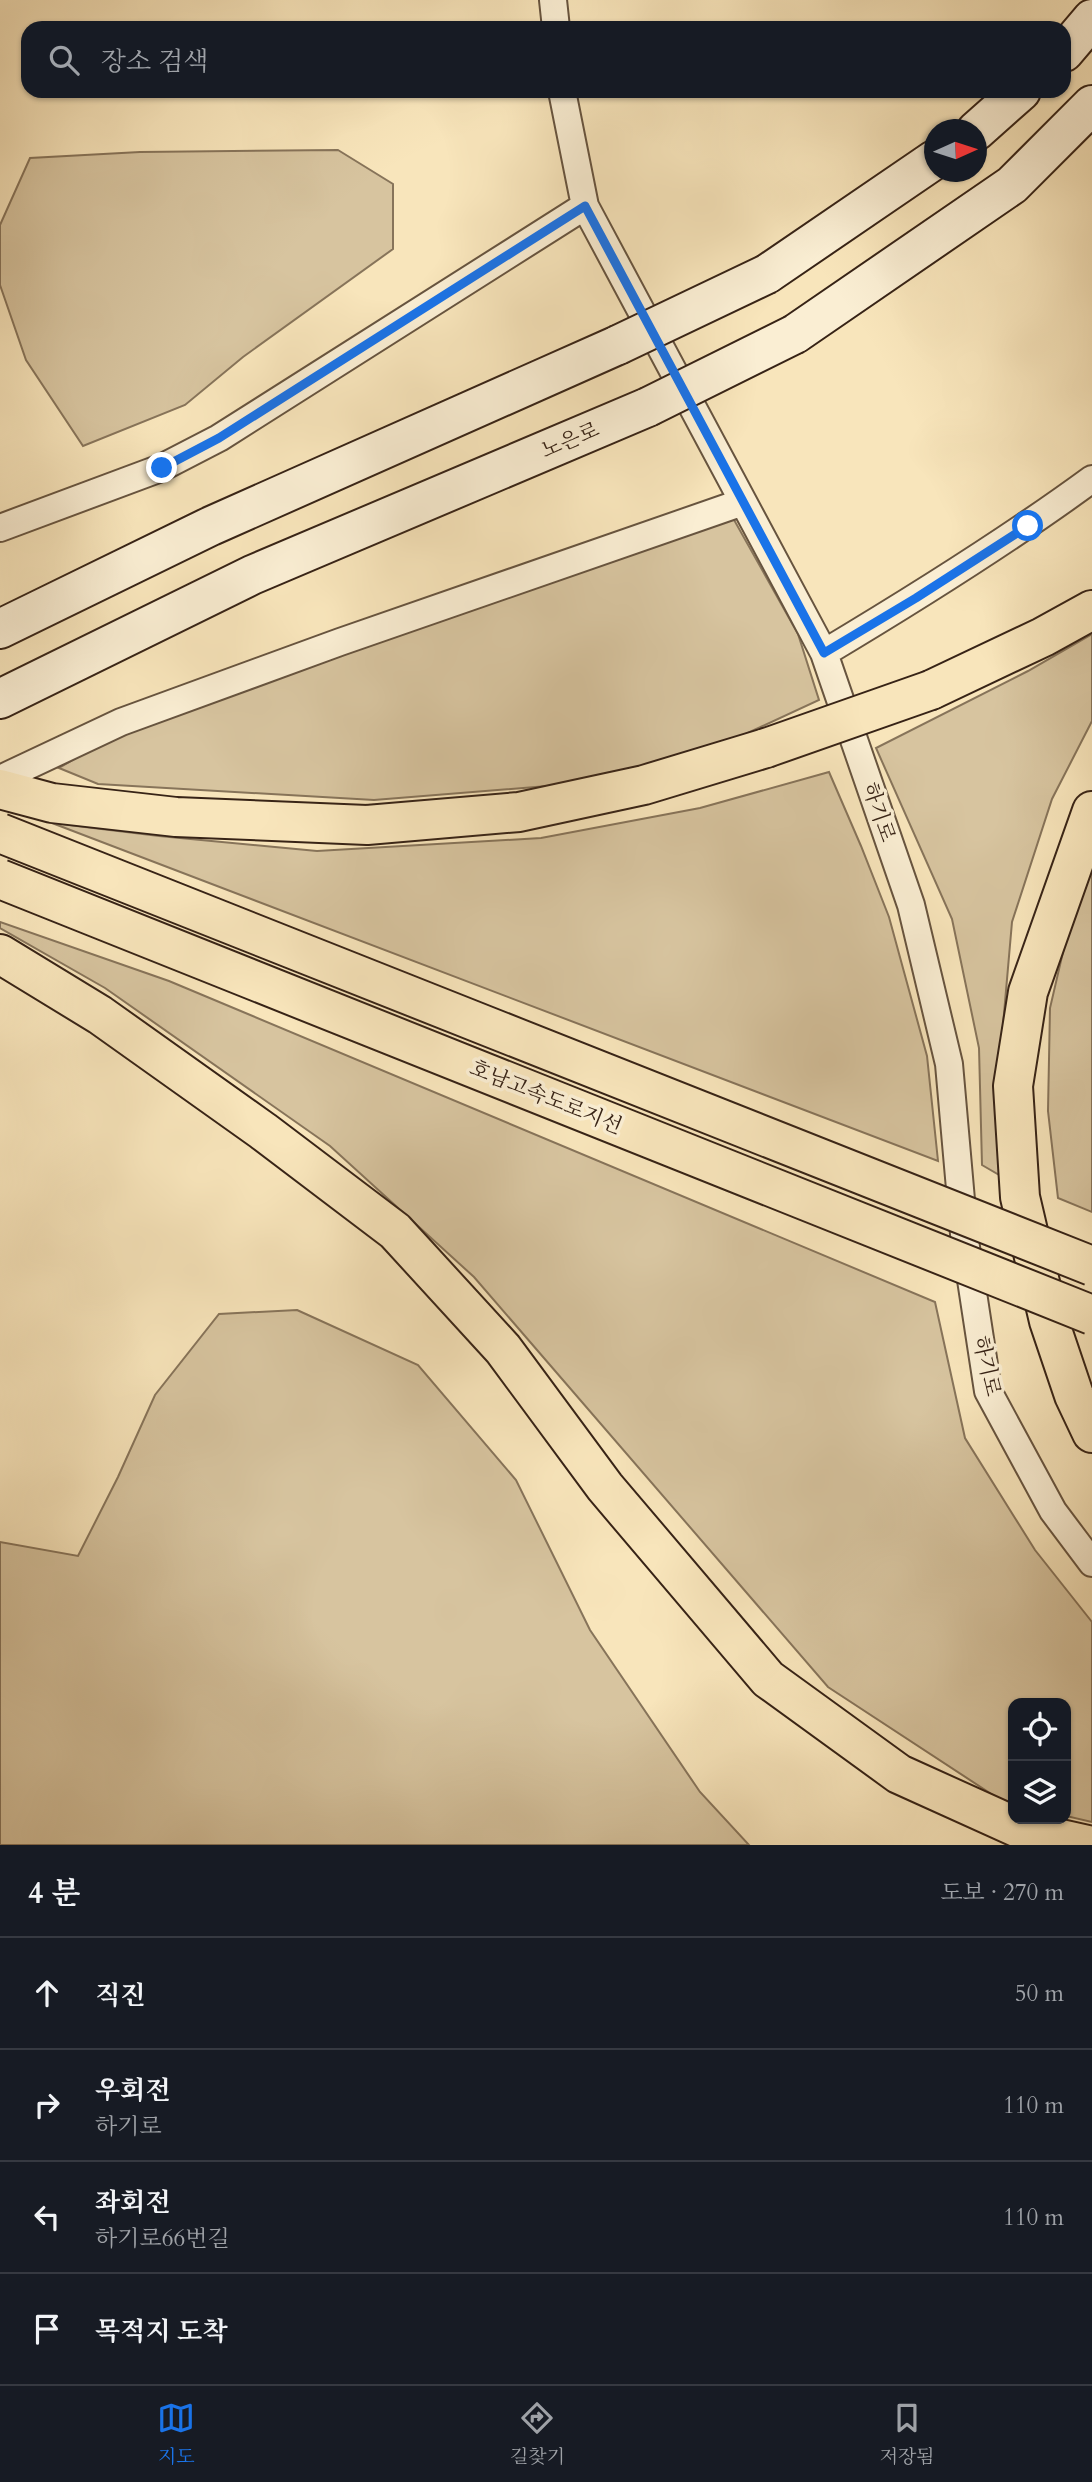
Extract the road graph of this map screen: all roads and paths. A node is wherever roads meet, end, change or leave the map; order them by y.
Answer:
1 (553, 0) edge
2 (1092, 19) edge
3 (555, 21) edge
4 (1071, 44) edge
5 (563, 98) edge
6 (1013, 98) edge
7 (1092, 105) edge
8 (987, 121) edge
9 (924, 167) edge
10 (585, 206) junction
11 (1092, 479) edge
12 (743, 502) junction
13 (0, 528) edge
14 (1092, 610) edge
15 (0, 629) edge
16 (824, 653) junction
17 (0, 699) edge
18 (0, 779) edge
19 (0, 789) edge
20 (1092, 811) edge
21 (0, 833) edge
22 (0, 880) edge
23 (0, 954) edge
24 (1092, 1266) edge
25 (1092, 1315) edge
26 (1092, 1433) edge
27 (1092, 1563) edge
28 (1088, 1845) edge

1 - 3 street
2 - 4 street
5 - 10 street, 하기로
6 - 8 street
7 - 17 street, 노은로, bridge
9 - 15 street, bridge
10 - 12 street, 하기로
10 - 13 street
11 - 16 street
12 - 16 street, 하기로
12 - 18 street
14 - 19 highway, bridge
16 - 27 street, 하기로
20 - 26 highway
21 - 24 highway, 호남고속도로지선, bridge
22 - 25 highway, 호남고속도로지선, bridge
23 - 28 highway

